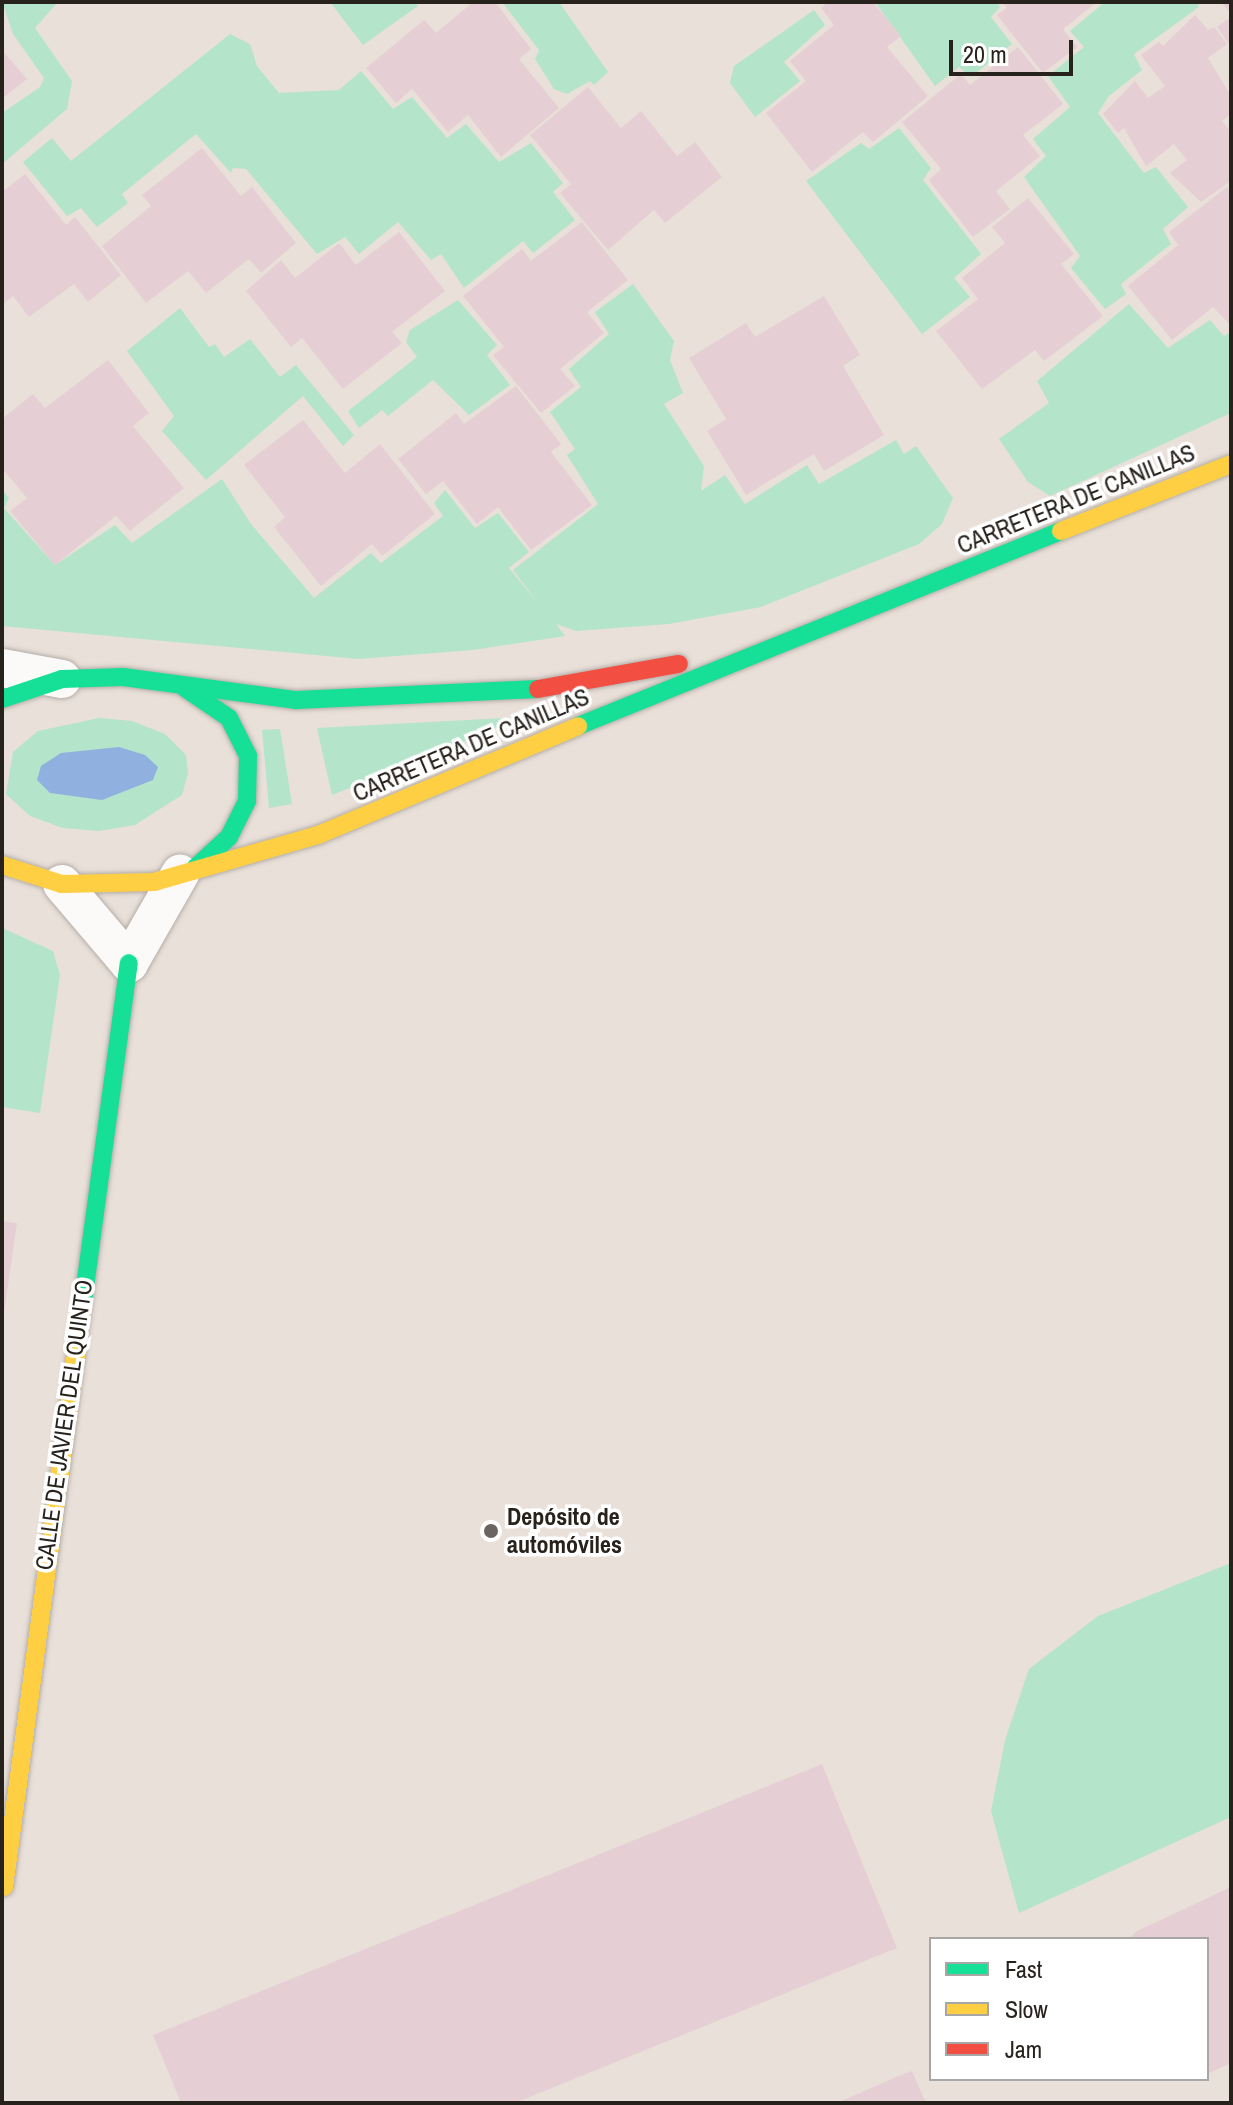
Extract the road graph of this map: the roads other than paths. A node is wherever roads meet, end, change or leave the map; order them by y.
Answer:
1 (1231, 464) edge
2 (761, 650) junction
3 (2, 668) edge
4 (62, 679) junction
5 (183, 687) junction
6 (2, 699) edge
7 (2, 865) edge
8 (187, 871) junction
9 (62, 884) junction
10 (129, 963) junction
11 (4, 1887) edge

1 - 2 street, CARRETERA DE CANILLAS
2 - 5 street, CARRETERA DE CANILLAS
2 - 8 street, CARRETERA DE CANILLAS
3 - 4 street
4 - 5 street, CARRETERA DE CANILLAS
4 - 6 street, CARRETERA DE CANILLAS
5 - 8 street
7 - 9 street, CARRETERA DE CANILLAS
8 - 9 street, CARRETERA DE CANILLAS
8 - 10 street, CALLE DE JAVIER DEL QUINTO
9 - 10 street
10 - 11 street, CALLE DE JAVIER DEL QUINTO

